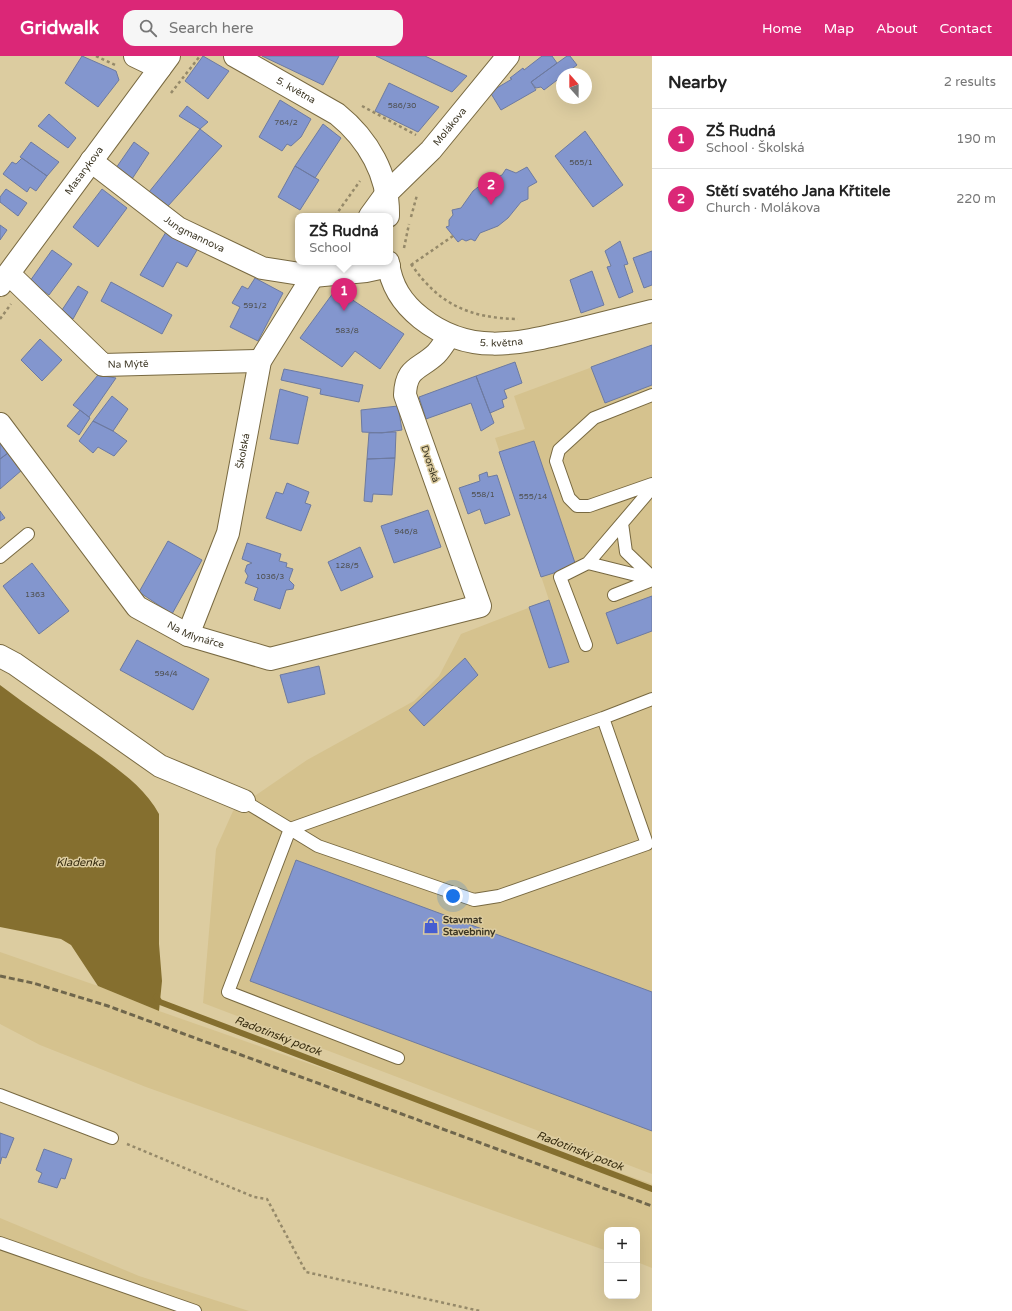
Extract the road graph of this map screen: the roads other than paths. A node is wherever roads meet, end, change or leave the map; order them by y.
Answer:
1 (235, 56) edge
2 (508, 56) edge
3 (127, 62) edge
4 (164, 62) edge
5 (91, 161) junction
6 (386, 194) junction
7 (372, 213) edge
8 (388, 213) edge
9 (398, 260) edge
10 (383, 265) edge
11 (320, 269) edge
12 (4, 280) edge
13 (652, 311) edge
14 (449, 336) junction
15 (260, 361) junction
16 (652, 396) edge
17 (0, 424) edge
18 (652, 484) edge
19 (652, 488) edge
20 (622, 523) junction
21 (28, 534) dead end
22 (0, 557) edge
23 (588, 563) junction
24 (652, 579) edge
25 (614, 595) dead end
26 (480, 606) joint
27 (188, 634) junction
28 (586, 645) dead end
29 (0, 656) edge
30 (652, 699) edge
31 (603, 718) junction
32 (244, 801) joint
33 (290, 829) junction
34 (650, 843) edge
35 (398, 1058) dead end
36 (0, 1095) edge
37 (112, 1138) road end
38 (0, 1243) edge
39 (195, 1311) edge

1 - 6 street, 5. května
2 - 6 street, Molákova
3 - 4 street
4 - 5 street, Masarykova
5 - 11 street, Jungmannova
5 - 12 street, Masarykova
6 - 7 street
6 - 8 street, 5. května
9 - 14 street, 5. května
10 - 11 street
11 - 15 street, Školská
12 - 15 street, Na Mýtě
13 - 14 street, 5. května
14 - 26 street, Dvorská
15 - 27 street, Školská
16 - 18 lane
17 - 27 street, Na Mlynářce
19 - 20 lane
20 - 23 lane
20 - 24 lane
21 - 22 lane
23 - 24 lane
23 - 28 lane
24 - 25 lane
26 - 27 street, Na Mlynářce
29 - 32 street
30 - 31 lane
31 - 33 lane
31 - 34 lane
32 - 33 lane
33 - 34 lane
33 - 35 lane
36 - 37 lane
38 - 39 lane

